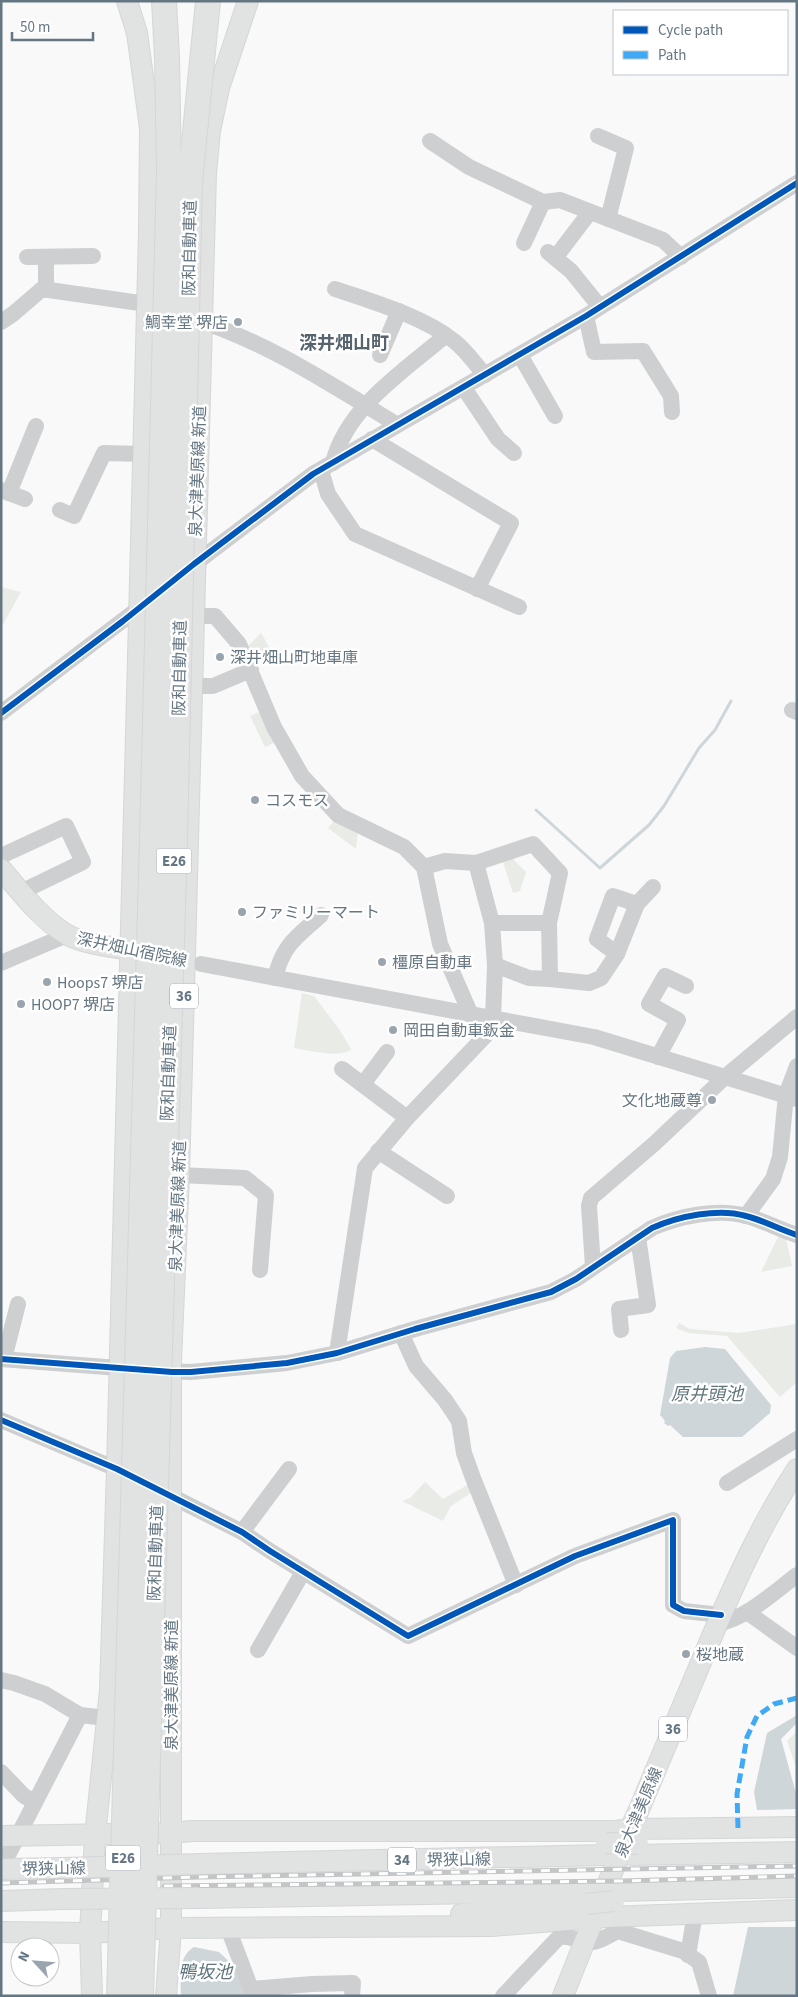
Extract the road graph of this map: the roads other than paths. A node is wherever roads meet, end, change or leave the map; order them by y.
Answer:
1 (127, 1) edge
2 (164, 1) edge
3 (208, 1) edge
4 (248, 1) edge
5 (598, 136) dead end
6 (430, 141) dead end
7 (797, 183) edge
8 (543, 202) junction
9 (590, 212) junction
10 (608, 219) junction
11 (524, 244) dead end
12 (93, 256) dead end
13 (27, 257) dead end
14 (681, 257) junction
15 (46, 258) junction
16 (335, 289) dead end
17 (46, 290) junction
18 (147, 304) junction
19 (600, 307) junction
20 (399, 311) junction
21 (586, 316) junction
22 (201, 321) junction
23 (1, 322) edge
24 (445, 336) junction
25 (520, 354) junction
26 (380, 355) dead end
27 (485, 375) junction
28 (464, 388) junction
29 (364, 405) junction
30 (672, 412) dead end
31 (555, 416) dead end
32 (396, 424) junction
33 (36, 426) dead end
34 (372, 439) junction
35 (143, 454) junction
36 (514, 454) dead end
37 (327, 467) junction
38 (5, 491) edge
39 (25, 499) dead end
40 (60, 510) dead end
41 (194, 564) junction
42 (477, 588) junction
43 (519, 607) dead end
44 (140, 608) junction
45 (194, 616) junction
46 (251, 670) junction
47 (192, 686) junction
48 (1, 713) edge
49 (1, 856) edge
50 (476, 863) junction
51 (424, 867) junction
52 (1, 869) edge
53 (652, 887) dead end
54 (21, 892) junction
55 (637, 904) junction
56 (320, 915) dead end
57 (492, 922) junction
58 (549, 923) junction
59 (66, 935) junction
60 (132, 950) junction
61 (617, 954) junction
62 (1, 962) edge
63 (193, 962) junction
64 (495, 965) junction
65 (274, 978) junction
66 (550, 979) junction
67 (686, 986) dead end
68 (471, 1014) junction
69 (797, 1017) edge
70 (494, 1019) junction
71 (387, 1052) dead end
72 (658, 1057) junction
73 (797, 1066) edge
74 (342, 1069) dead end
75 (725, 1078) junction
76 (363, 1084) junction
77 (792, 1097) edge
78 (407, 1118) junction
79 (378, 1151) junction
80 (179, 1175) junction
81 (447, 1196) dead end
82 (746, 1216) junction
83 (797, 1235) edge
84 (638, 1237) junction
85 (593, 1267) junction
86 (260, 1270) dead end
87 (18, 1304) dead end
88 (621, 1330) dead end
89 (401, 1333) junction
90 (337, 1353) junction
91 (2, 1359) edge
92 (120, 1368) junction
93 (172, 1372) junction
94 (1, 1420) edge
95 (797, 1439) edge
96 (797, 1468) edge
97 (117, 1469) junction
98 (288, 1469) dead end
99 (727, 1483) dead end
100 (170, 1496) junction
101 (242, 1532) junction
102 (302, 1572) junction
103 (797, 1575) edge
104 (516, 1585) junction
105 (747, 1612) junction
106 (719, 1620) junction
107 (797, 1648) edge
108 (258, 1650) dead end
109 (1, 1680) edge
110 (80, 1715) junction
111 (107, 1718) junction
112 (1, 1772) edge
113 (35, 1802) junction
114 (797, 1826) edge
115 (199, 1830) junction
116 (171, 1834) junction
117 (95, 1836) junction
118 (633, 1843) junction
119 (7, 1849) edge
120 (605, 1849) junction
121 (797, 1852) edge
122 (797, 1887) edge
123 (1, 1901) edge
124 (591, 1905) junction
125 (797, 1910) edge
126 (695, 1913) junction
127 (171, 1928) junction
128 (228, 1928) junction
129 (1, 1932) edge
130 (90, 1933) junction
131 (586, 1942) junction
132 (688, 1954) junction
133 (92, 1996) edge
134 (118, 1996) edge
135 (141, 1996) edge
136 (166, 1996) edge
137 (352, 1996) edge
138 (503, 1996) edge
139 (563, 1996) edge
140 (709, 1996) edge

1 - 18 main road
2 - 134 highway, 阪和自動車道 / E26, bridge
3 - 135 highway, 阪和自動車道 / E26, bridge
4 - 22 main road, 泉大津美原線 新道 / 36
5 - 10 street
6 - 8 street
7 - 14 street
8 - 9 street
8 - 11 street
9 - 10 street
9 - 19 street
10 - 14 street
12 - 15 street
13 - 15 street
14 - 19 street
15 - 17 street
16 - 20 street
17 - 18 street
17 - 23 street
18 - 22 street
18 - 35 main road
19 - 21 street
20 - 24 street
20 - 26 street
21 - 25 street
21 - 30 street
22 - 29 street
22 - 41 main road, 泉大津美原線 新道 / 36
24 - 27 street
24 - 29 street
25 - 27 street
25 - 31 street
27 - 28 street
28 - 32 street
28 - 36 street
29 - 32 street
29 - 37 street
32 - 34 street
33 - 38 street
34 - 37 street
34 - 42 street
35 - 40 street
35 - 44 main road
37 - 41 street
37 - 42 street
38 - 39 street
41 - 44 street
41 - 45 main road, 泉大津美原線 新道 / 36
42 - 43 street
44 - 48 street
44 - 60 main road
45 - 46 street
45 - 47 main road, 泉大津美原線 新道 / 36
46 - 47 street
46 - 51 street
47 - 63 main road, 泉大津美原線 新道 / 36
49 - 54 street
50 - 51 street
50 - 57 street
50 - 58 street
51 - 68 street
52 - 54 main road, 深井畑山宿院線
53 - 55 street
54 - 59 main road, 深井畑山宿院線
55 - 61 street
55 - 61 street
56 - 65 street
57 - 58 street
57 - 64 street
58 - 66 street
59 - 60 main road, 深井畑山宿院線
59 - 62 street
60 - 63 main road, 深井畑山宿院線
60 - 92 main road
61 - 66 street
63 - 65 street
63 - 80 main road, 泉大津美原線 新道 / 36
64 - 66 street
64 - 70 street
65 - 68 street
67 - 72 street
68 - 70 street
69 - 75 street
70 - 72 street
70 - 78 street
71 - 76 street
72 - 75 street
73 - 77 street
74 - 76 street
75 - 77 street
75 - 85 street
76 - 78 street
77 - 82 street
78 - 79 street
79 - 81 street
79 - 90 street
80 - 86 street
80 - 93 main road, 泉大津美原線 新道 / 36
82 - 83 street
82 - 84 street
84 - 85 street
84 - 88 street
85 - 89 street
87 - 91 street
89 - 90 street
89 - 104 street
90 - 93 street
91 - 92 street
92 - 93 street
92 - 97 main road
93 - 100 main road, 泉大津美原線 新道 / 36
94 - 97 street
95 - 99 street
96 - 106 main road, 泉大津美原線 / 36
97 - 100 street
97 - 111 main road
98 - 101 street
100 - 101 street
100 - 116 main road, 泉大津美原線 新道 / 36
101 - 102 street
102 - 104 street
102 - 108 street
103 - 105 street
104 - 106 street
105 - 106 street
105 - 107 street
106 - 118 main road, 泉大津美原線 / 36
109 - 110 street
110 - 111 street
110 - 113 street
111 - 117 main road
112 - 113 street
113 - 119 street
114 - 118 main road
115 - 116 main road
115 - 118 main road
115 - 120 main road
116 - 117 main road
116 - 127 main road, 泉大津美原線 新道 / 36
117 - 119 main road
117 - 130 main road
118 - 120 main road, 堺狭山線 / 34
118 - 121 main road, 堺狭山線 / 34
118 - 124 main road, 泉大津美原線 / 36
119 - 120 main road, 堺狭山線 / 34, bridge
122 - 124 main road, 堺狭山線 / 34
123 - 124 main road, 堺狭山線 / 34, bridge
124 - 126 main road
124 - 128 main road
124 - 131 main road, 泉大津美原線 / 36
125 - 126 main road
126 - 132 street
127 - 128 main road
127 - 130 main road
127 - 136 main road, 泉大津美原線 新道 / 36
128 - 137 street
129 - 130 main road
130 - 133 main road
131 - 132 street
131 - 138 street
131 - 139 main road, 泉大津美原線 / 36
132 - 140 street

